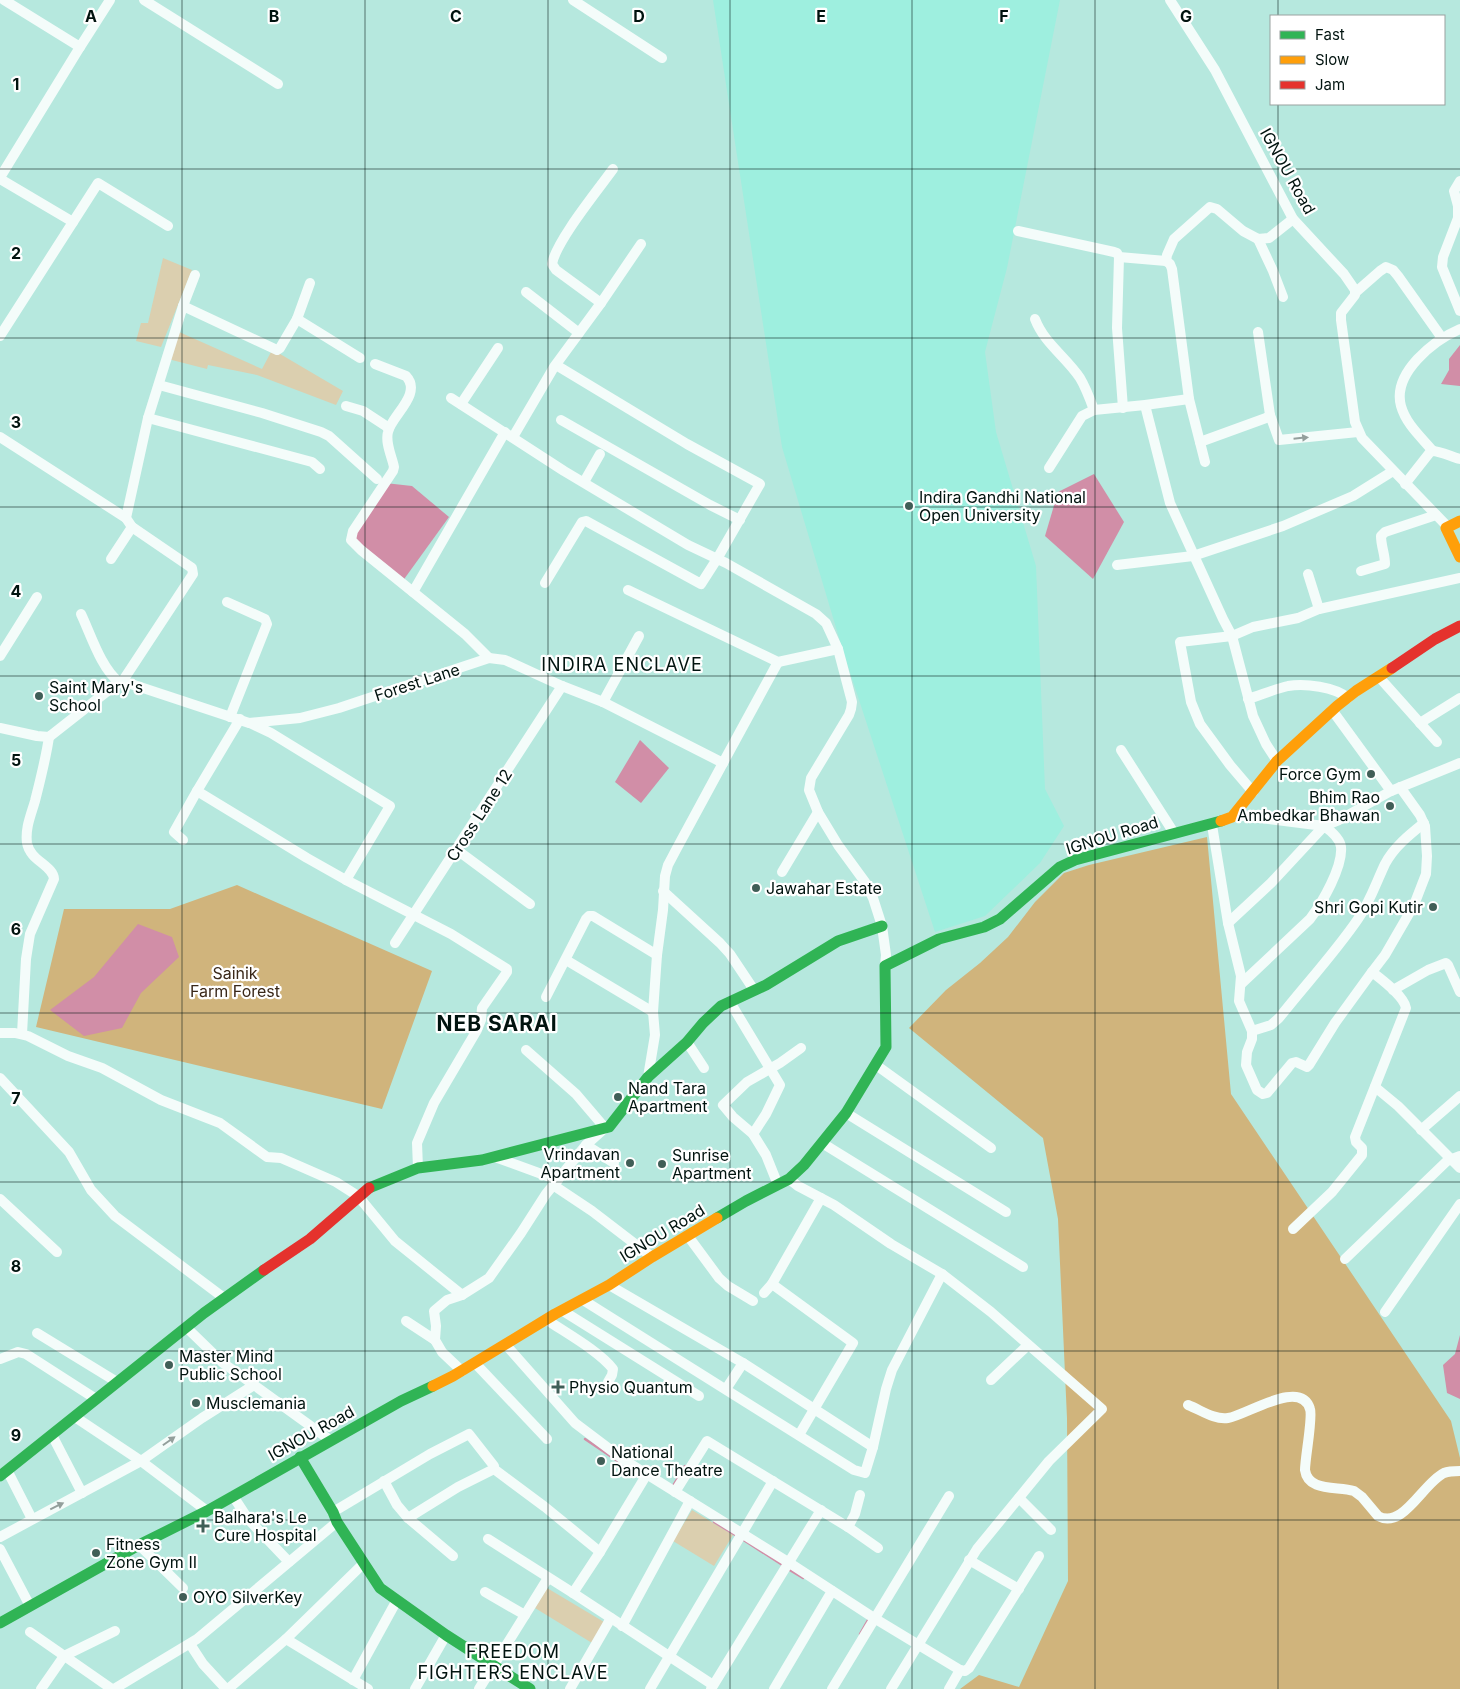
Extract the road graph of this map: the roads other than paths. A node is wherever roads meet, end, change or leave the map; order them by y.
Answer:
1 (4, 0) edge
2 (110, 0) edge
3 (144, 0) edge
4 (573, 0) edge
5 (1170, 0) edge
6 (80, 47) junction
7 (662, 58) dead end
8 (278, 84) dead end
9 (613, 170) dead end
10 (1460, 181) edge
11 (1294, 219) junction
12 (73, 222) junction
13 (168, 226) dead end
14 (1018, 231) dead end
15 (1258, 239) junction
16 (641, 244) dead end
17 (1119, 258) junction
18 (1166, 261) junction
19 (194, 274) dead end
20 (310, 283) dead end
21 (526, 292) dead end
22 (1356, 292) junction
23 (1283, 297) dead end
24 (601, 303) junction
25 (183, 306) junction
26 (1460, 311) edge
27 (297, 319) junction
28 (1035, 319) dead end
29 (1460, 328) edge
30 (1258, 332) dead end
31 (579, 333) junction
32 (0, 336) edge
33 (1442, 338) junction
34 (498, 348) dead end
35 (360, 358) dead end
36 (375, 364) dead end
37 (556, 365) junction
38 (159, 385) junction
39 (451, 398) dead end
40 (1189, 399) junction
41 (461, 404) junction
42 (346, 406) dead end
43 (1145, 406) junction
44 (1123, 408) junction
45 (1094, 410) junction
46 (1270, 415) junction
47 (148, 418) junction
48 (561, 420) dead end
49 (389, 428) junction
50 (1358, 432) junction
51 (509, 434) junction
52 (0, 437) edge
53 (1200, 442) junction
54 (1432, 450) junction
55 (600, 454) dead end
56 (1460, 459) edge
57 (1205, 462) dead end
58 (1049, 468) dead end
59 (320, 469) dead end
60 (1393, 471) junction
61 (377, 479) dead end
62 (584, 482) junction
63 (1405, 484) junction
64 (1436, 515) junction
65 (740, 520) junction
66 (1460, 520) edge
67 (129, 523) junction
68 (1447, 526) junction
69 (1193, 556) junction
70 (1460, 557) edge
71 (111, 559) dead end
72 (718, 559) junction
73 (1117, 565) dead end
74 (1362, 571) dead end
75 (1308, 574) dead end
76 (1460, 578) edge
77 (544, 583) dead end
78 (628, 590) dead end
79 (412, 592) junction
80 (37, 597) dead end
81 (227, 602) dead end
82 (1319, 609) junction
83 (81, 614) dead end
84 (1460, 626) edge
85 (639, 636) dead end
86 (1232, 636) junction
87 (838, 650) junction
88 (0, 656) edge
89 (489, 658) junction
90 (778, 662) junction
91 (1379, 677) junction
92 (120, 682) junction
93 (562, 686) junction
94 (1348, 698) junction
95 (1460, 698) edge
96 (1248, 700) junction
97 (603, 702) junction
98 (1332, 710) junction
99 (240, 720) junction
100 (1420, 723) junction
101 (0, 728) edge
102 (49, 737) junction
103 (1437, 742) dead end
104 (1121, 750) dead end
105 (1277, 761) junction
106 (723, 763) junction
107 (1460, 763) edge
108 (1396, 789) junction
109 (198, 791) junction
110 (1253, 792) junction
111 (818, 812) junction
112 (1235, 815) junction
113 (1424, 823) junction
114 (1212, 825) junction
115 (1324, 826) junction
116 (1174, 833) junction
117 (183, 840) dead end
118 (457, 850) junction
119 (782, 872) dead end
120 (346, 880) junction
121 (664, 890) junction
122 (530, 904) dead end
123 (414, 914) junction
124 (1228, 923) junction
125 (882, 926) junction
126 (395, 943) dead end
127 (657, 955) junction
128 (566, 960) junction
129 (885, 966) junction
130 (1372, 972) junction
131 (1241, 984) junction
132 (754, 990) junction
133 (1393, 990) junction
134 (1460, 992) edge
135 (546, 997) dead end
136 (730, 1002) junction
137 (653, 1012) junction
138 (1252, 1031) junction
139 (0, 1033) edge
140 (22, 1034) junction
141 (687, 1042) junction
142 (801, 1048) dead end
143 (526, 1050) dead end
144 (876, 1065) junction
145 (704, 1068) dead end
146 (770, 1069) junction
147 (648, 1077) junction
148 (0, 1078) edge
149 (1375, 1086) junction
150 (1460, 1096) edge
151 (846, 1113) junction
152 (605, 1128) junction
153 (1421, 1130) junction
154 (753, 1134) junction
155 (822, 1143) junction
156 (586, 1144) junction
157 (991, 1148) dead end
158 (495, 1157) junction
159 (1455, 1157) edge
160 (614, 1163) dead end
161 (418, 1168) junction
162 (1460, 1168) edge
163 (789, 1179) junction
164 (555, 1183) junction
165 (778, 1186) junction
166 (358, 1196) junction
167 (822, 1198) junction
168 (0, 1199) edge
169 (1460, 1204) edge
170 (1006, 1212) dead end
171 (1293, 1229) dead end
172 (688, 1236) junction
173 (58, 1252) dead end
174 (652, 1257) junction
175 (1345, 1259) dead end
176 (1023, 1267) dead end
177 (942, 1274) junction
178 (772, 1284) junction
179 (609, 1285) junction
180 (764, 1293) dead end
181 (462, 1295) junction
182 (224, 1298) junction
183 (583, 1300) junction
184 (753, 1301) dead end
185 (562, 1311) junction
186 (1385, 1312) dead end
187 (547, 1320) junction
188 (406, 1321) dead end
189 (189, 1330) dead end
190 (37, 1333) dead end
191 (434, 1340) junction
192 (506, 1345) junction
193 (1028, 1345) junction
194 (0, 1359) edge
195 (475, 1363) junction
196 (743, 1363) junction
197 (462, 1371) junction
198 (990, 1380) dead end
199 (117, 1382) junction
200 (608, 1382) dead end
201 (254, 1384) junction
202 (726, 1389) junction
203 (699, 1396) dead end
204 (96, 1399) junction
205 (1188, 1405) dead end
206 (815, 1408) junction
207 (75, 1417) junction
208 (52, 1435) junction
209 (799, 1435) junction
210 (547, 1439) dead end
211 (330, 1440) junction
212 (873, 1447) junction
213 (300, 1457) junction
214 (141, 1461) junction
215 (494, 1469) junction
216 (1460, 1471) edge
217 (3, 1473) edge
218 (647, 1474) junction
219 (384, 1481) junction
220 (773, 1481) junction
221 (675, 1492) junction
222 (82, 1494) junction
223 (860, 1495) dead end
224 (233, 1496) junction
225 (949, 1496) dead end
226 (1019, 1498) junction
227 (690, 1500) junction
228 (821, 1510) junction
229 (207, 1511) junction
230 (335, 1517) junction
231 (408, 1518) junction
232 (32, 1519) junction
233 (848, 1527) junction
234 (1051, 1530) dead end
235 (742, 1533) junction
236 (0, 1536) edge
237 (488, 1539) dead end
238 (139, 1545) junction
239 (878, 1548) dead end
240 (0, 1549) edge
241 (600, 1552) junction
242 (453, 1556) dead end
243 (1039, 1556) dead end
244 (969, 1560) junction
245 (289, 1562) junction
246 (788, 1562) junction
247 (364, 1563) junction
248 (548, 1578) junction
249 (183, 1588) dead end
250 (1019, 1589) junction
251 (832, 1591) junction
252 (485, 1592) dead end
253 (574, 1593) junction
254 (397, 1600) junction
255 (30, 1606) junction
256 (525, 1615) junction
257 (611, 1618) junction
258 (873, 1621) junction
259 (0, 1623) edge
260 (622, 1626) junction
261 (115, 1631) dead end
262 (30, 1632) dead end
263 (446, 1635) junction
264 (286, 1639) junction
265 (190, 1644) junction
266 (918, 1644) junction
267 (64, 1656) junction
268 (669, 1656) junction
269 (493, 1666) junction
270 (960, 1670) junction
271 (353, 1680) junction
272 (712, 1687) edge
273 (41, 1689) edge
274 (112, 1689) edge
275 (227, 1689) edge
276 (368, 1689) edge
277 (414, 1689) edge
278 (479, 1689) edge
279 (530, 1689) edge
280 (570, 1689) edge
281 (650, 1689) edge
282 (774, 1689) edge
283 (832, 1689) edge
284 (891, 1689) edge
285 (949, 1689) edge

1 - 6 street
2 - 6 street
3 - 8 street
4 - 7 street
5 - 11 street, IGNOU Road
6 - 12 street
9 - 24 street
10 - 26 street
11 - 15 street
11 - 22 street, IGNOU Road
12 - 13 street
12 - 32 street
14 - 17 street
15 - 18 street
15 - 23 street
16 - 24 street
17 - 18 street
17 - 44 street
18 - 40 street
19 - 25 street
20 - 27 street
21 - 31 street
22 - 33 street
22 - 50 street
24 - 31 street
25 - 27 street
25 - 38 street
27 - 35 street
28 - 45 street
29 - 33 street
30 - 46 street
31 - 37 street
33 - 54 street
34 - 41 street
36 - 49 street
37 - 51 street
37 - 65 street
38 - 47 street
38 - 61 street
39 - 41 street
40 - 43 street
40 - 53 street
41 - 51 street
42 - 49 street
43 - 44 street
43 - 69 street
44 - 45 street
45 - 58 street
46 -> 50 street
46 - 53 street
47 - 59 street
47 - 67 street
48 - 65 street
49 - 79 street
50 - 60 street
51 - 62 street
51 - 79 street
52 - 67 street
53 - 57 street
54 - 56 street
54 - 63 street
55 - 62 street
60 - 63 street
60 - 69 street
62 - 72 street
63 - 64 street
64 - 68 street
64 - 74 street
65 - 72 street
66 - 68 street
67 - 71 street
67 - 92 street
68 - 70 street
69 - 73 street
69 - 86 street
72 - 77 street
72 - 87 street
75 - 82 street
76 - 82 street
78 - 90 street
79 - 89 street
80 - 88 street
81 - 99 street
82 - 86 street
83 - 92 street
84 - 91 street
85 - 97 street
86 - 96 street
86 - 110 street
87 - 90 street
87 - 111 street
89 - 93 street
89 - 99 street, Forest Lane
90 - 106 street
91 - 94 street
91 - 100 street
92 - 99 street, Forest Lane
92 - 102 street
93 - 97 street
93 - 118 street, Cross Lane 12
94 - 96 street
94 - 98 street
95 - 100 street
96 - 105 street
97 - 106 street
98 - 105 street
98 - 108 street
99 - 109 street
99 - 120 street
100 - 103 street
101 - 102 street
102 - 140 street
104 - 116 street
105 - 110 street
106 - 121 street
107 - 108 street
108 - 113 street
108 - 115 street
109 - 117 street
109 - 120 street
110 - 112 street
111 - 119 street
111 - 125 street
112 - 114 street, IGNOU Road
112 - 115 street
113 - 130 street
113 - 138 street
114 - 116 street, IGNOU Road
114 - 124 street
115 - 124 street
115 - 131 street
116 - 129 street, IGNOU Road
118 - 122 street
118 - 123 street, Cross Lane 12
120 - 123 street
121 - 127 street
121 - 132 street
123 - 126 street, Cross Lane 12
123 - 161 street
124 - 131 street
125 - 129 street
125 - 132 street
127 - 128 street
127 - 137 street
128 - 135 street
128 - 137 street
129 - 144 street, IGNOU Road
130 - 133 street
130 - 138 street
131 - 138 street
132 - 136 street
133 - 134 street
133 - 149 street
136 - 141 street
136 - 146 street
137 - 147 street
139 - 140 street
140 - 166 street
141 - 145 street
141 - 147 street
142 - 146 street
143 - 152 street
144 - 151 street, IGNOU Road
144 - 157 street
146 - 154 street
146 - 154 street
147 - 152 street
148 - 182 street
149 - 153 street
149 - 171 street
150 - 153 street
151 - 155 street, IGNOU Road
151 - 170 street
152 - 156 street
152 - 158 street
153 - 159 street
154 - 165 street
155 - 163 street, IGNOU Road
155 - 176 street
156 - 160 street
156 - 164 street
158 - 161 street
158 - 164 street
159 - 162 street
159 - 175 street
161 - 166 street
163 - 165 street, IGNOU Road
163 - 167 street
164 - 174 street
164 - 181 street
165 - 172 street, IGNOU Road
166 - 181 street
166 - 182 street
167 - 177 street
167 - 178 street
168 - 173 street
169 - 186 street
172 - 174 street, IGNOU Road
172 - 184 street
174 - 179 street, IGNOU Road
177 - 193 street
177 - 212 street
178 - 180 street
178 - 206 street
179 - 183 street, IGNOU Road
179 - 196 street
181 - 191 street
182 - 199 street
183 - 185 street, IGNOU Road
183 - 202 street
185 - 187 street, IGNOU Road
185 - 203 street
187 - 192 street, IGNOU Road
187 - 200 street
188 - 191 street
189 - 201 street
190 - 199 street
191 - 197 street
192 - 195 street, IGNOU Road
192 - 218 street
193 - 198 street
193 - 226 street
194 - 204 street
195 - 197 street, IGNOU Road
195 - 210 street
196 - 202 street
196 - 206 street
197 - 211 street, IGNOU Road
199 - 204 street
201 - 211 street
214 -> 201 street
202 - 209 street
204 - 207 street
205 - 216 street
206 - 209 street
206 - 212 street
207 - 208 street
207 - 214 street
208 - 217 street
208 - 222 street
209 - 212 street
211 - 213 street, IGNOU Road
213 - 224 street, IGNOU Road
213 - 230 street
214 - 222 street
214 - 229 street
215 - 219 street
215 - 231 street
215 - 241 street
217 - 232 street
218 - 221 street
218 - 241 street
219 - 230 street
219 - 231 street
220 - 221 street
220 - 228 street
220 - 235 street
221 - 227 street
232 -> 222 street
223 - 233 street
224 - 229 street, IGNOU Road
224 - 245 street
225 - 258 street
226 - 234 street
226 - 244 street
227 - 235 street
227 - 260 street
228 - 233 street
228 - 246 street
229 - 238 street, IGNOU Road
230 - 245 street
230 - 247 street
231 - 242 street
232 - 236 street
233 - 239 street
235 - 246 street
235 - 268 street
237 - 248 street
238 - 249 street
238 - 255 street, IGNOU Road
240 - 255 street
241 - 253 street
243 - 250 street
244 - 250 street
244 - 266 street
245 - 265 street
246 - 251 street
246 - 272 street
247 - 254 street
247 - 264 street
248 - 253 street
248 - 256 street
250 - 270 street
251 - 258 street
251 - 282 street
252 - 256 street
253 - 257 street
254 - 263 street
254 - 271 street
255 - 259 street, IGNOU Road
256 - 269 street
257 - 260 street
257 - 280 street
258 - 266 street
258 - 283 street
260 - 268 street
261 - 267 street
262 - 267 street
263 - 269 street
263 - 277 street
264 - 271 street
264 - 275 street
265 - 274 street
265 - 275 street
266 - 270 street
266 - 284 street
267 - 273 street
267 - 274 street
268 - 272 street
268 - 281 street
269 - 278 street
269 - 279 street
270 - 285 street
271 - 276 street

